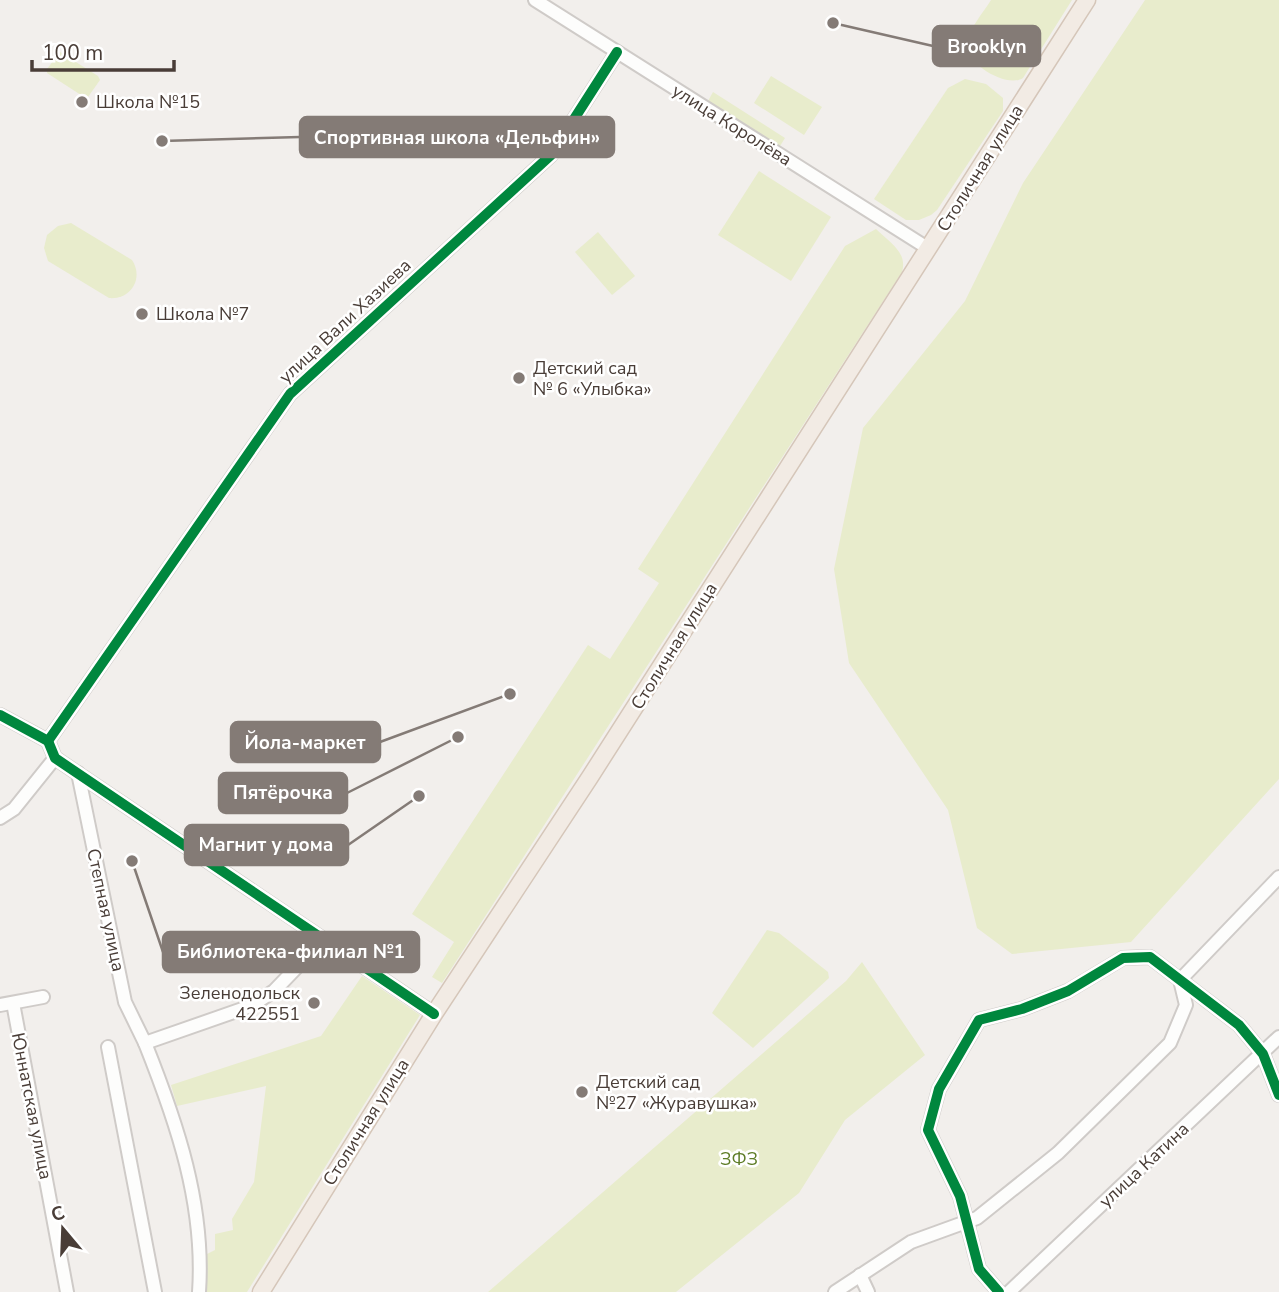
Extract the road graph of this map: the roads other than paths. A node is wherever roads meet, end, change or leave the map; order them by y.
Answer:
1 (535, 0) edge
2 (1087, 0) edge
3 (617, 52) junction
4 (929, 249) junction
5 (0, 715) edge
6 (48, 741) junction
7 (55, 758) junction
8 (78, 773) junction
9 (0, 818) edge
10 (1279, 877) edge
11 (324, 939) junction
12 (1180, 980) junction
13 (43, 997) dead end
14 (7, 1004) edge
15 (434, 1014) junction
16 (1279, 1037) edge
17 (145, 1043) junction
18 (108, 1047) dead end
19 (1263, 1054) junction
20 (1279, 1095) edge
21 (965, 1222) junction
22 (860, 1275) junction
23 (67, 1292) edge
24 (155, 1292) edge
25 (199, 1292) edge
26 (261, 1292) edge
27 (835, 1292) edge
28 (868, 1292) edge
29 (999, 1292) edge
30 (1009, 1292) edge

1 - 3 street, улица Королёва
2 - 4 main road, Столичная улица
3 - 4 street, улица Королёва
3 - 6 street, улица Вали Хазиева
4 - 15 main road, Столичная улица
5 - 6 street
6 - 7 street
7 - 8 street
7 - 9 street
8 - 11 street
8 - 17 street, Степная улица
10 - 12 street
11 - 15 street
11 - 17 street
12 - 19 street
12 - 21 street
12 - 21 street
13 - 14 street
14 - 23 street, Юннатская улица
15 - 26 main road, Столичная улица
16 - 19 street, улица Катина
17 - 25 street, Степная улица
18 - 24 street
19 - 20 street
19 - 30 street, улица Катина
21 - 22 street
21 - 29 street
22 - 27 street
22 - 28 street

